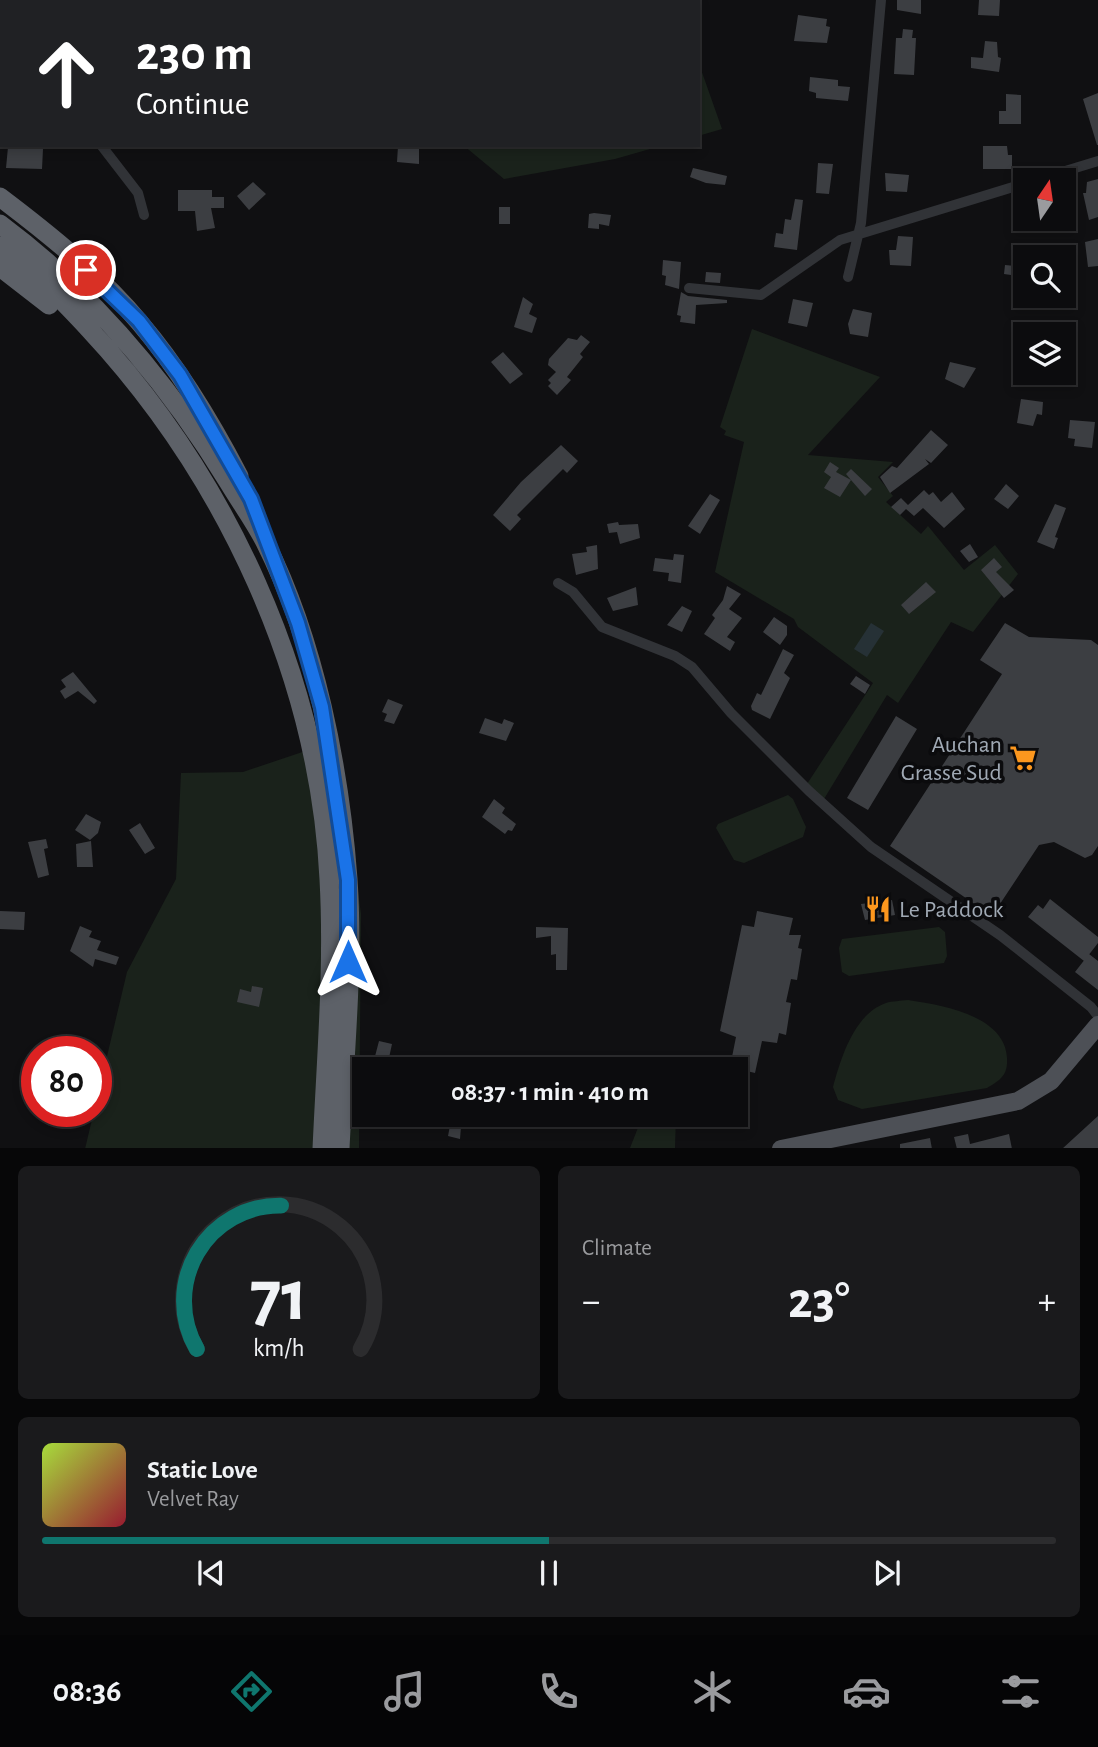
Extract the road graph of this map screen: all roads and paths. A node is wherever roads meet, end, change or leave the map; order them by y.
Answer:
1 (881, 0) edge
2 (102, 147) edge
3 (1098, 161) edge
4 (1075, 168) edge
5 (1013, 187) edge
6 (0, 197) edge
7 (144, 215) dead end
8 (0, 224) edge
9 (858, 234) junction
10 (0, 246) edge
11 (0, 267) edge
12 (848, 277) dead end
13 (690, 288) dead end
14 (120, 362) junction
15 (265, 542) junction
16 (558, 583) dead end
17 (1098, 1016) edge
18 (1098, 1025) edge
19 (322, 1148) edge
20 (340, 1148) edge
21 (786, 1148) edge

1 - 9 street
2 - 7 street
3 - 4 street
5 - 9 street
6 - 15 highway
8 - 15 highway
9 - 12 street
9 - 13 street
10 - 14 highway
11 - 14 highway
14 - 19 highway
15 - 20 highway
16 - 17 street
18 - 21 main road

